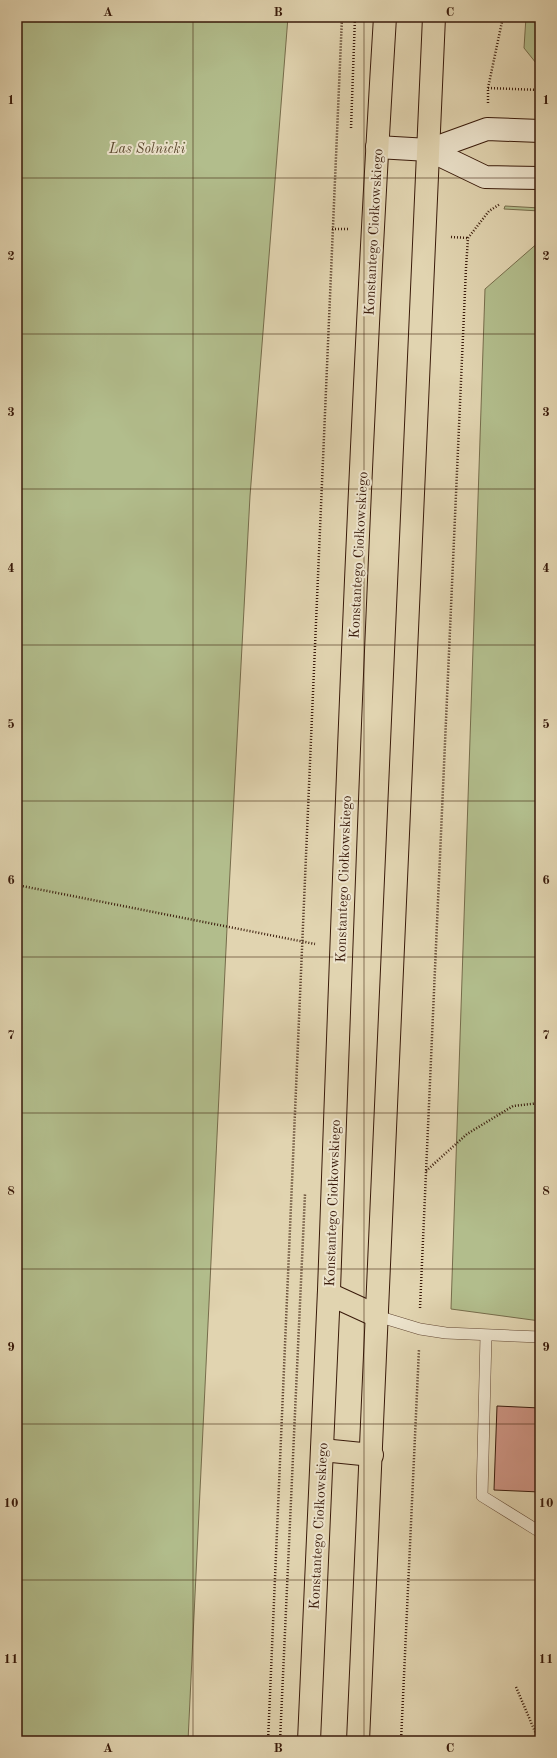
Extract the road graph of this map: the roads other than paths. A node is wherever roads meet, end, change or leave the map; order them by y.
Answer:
1 (385, 17) edge
2 (434, 17) edge
3 (540, 131) edge
4 (377, 146) junction
5 (429, 150) junction
6 (540, 178) edge
7 (329, 1294) junction
8 (377, 1316) junction
9 (486, 1336) junction
10 (540, 1337) edge
11 (322, 1450) junction
12 (372, 1455) junction
13 (540, 1532) edge
14 (309, 1741) edge
15 (358, 1741) edge

1 - 4 main road, Konstantego Ciołkowskiego
2 - 5 main road
3 - 5 main road
4 - 5 main road
4 - 7 main road, Konstantego Ciołkowskiego
5 - 6 main road
5 - 8 main road
7 - 8 main road
7 - 11 main road, Konstantego Ciołkowskiego
8 - 9 lane
8 - 12 main road
9 - 10 lane
9 - 13 lane
11 - 12 main road
11 - 14 main road, Konstantego Ciołkowskiego
12 - 15 main road

